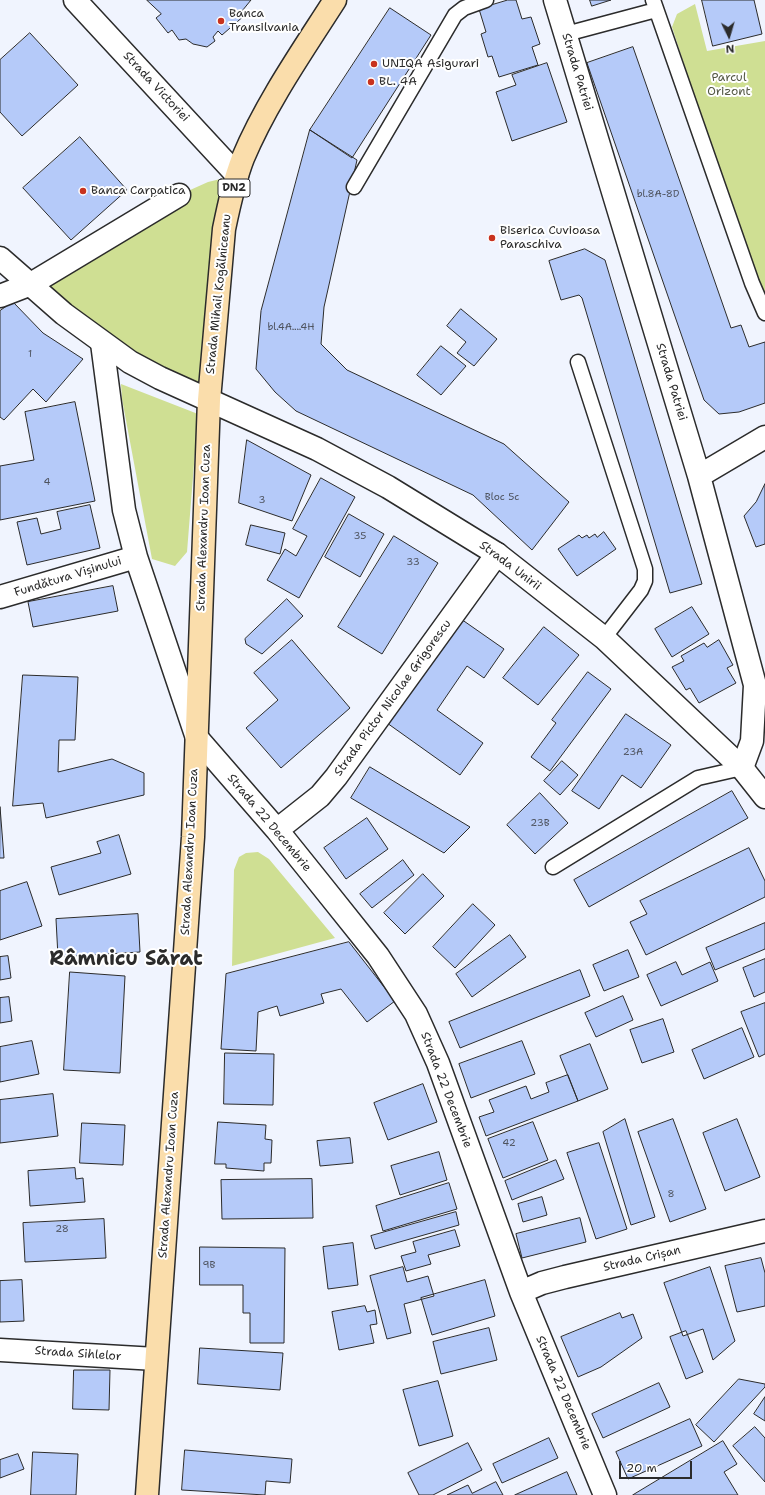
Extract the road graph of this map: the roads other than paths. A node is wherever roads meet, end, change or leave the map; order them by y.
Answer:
1 (75, 0) edge
2 (335, 0) edge
3 (486, 0) edge
4 (555, 0) edge
5 (654, 5) edge
6 (566, 34) junction
7 (237, 175) junction
8 (354, 187) dead end
9 (179, 195) dead end
10 (0, 258) edge
11 (31, 284) junction
12 (0, 296) edge
13 (765, 313) edge
14 (102, 343) junction
15 (578, 362) dead end
16 (209, 400) junction
17 (765, 437) edge
18 (699, 476) junction
19 (497, 554) junction
20 (136, 557) junction
21 (0, 597) edge
22 (604, 638) junction
23 (196, 738) junction
24 (742, 768) junction
25 (765, 797) edge
26 (277, 830) junction
27 (553, 867) dead end
28 (765, 1230) edge
29 (521, 1292) junction
30 (0, 1350) edge
31 (156, 1359) junction
32 (147, 1495) edge
33 (605, 1495) edge

1 - 7 street, Strada Victoriei
2 - 7 main road, Strada Mihail Kogălniceanu / DN2
3 - 8 lane
4 - 6 street, Strada Patriei
5 - 6 lane
5 - 13 lane
6 - 18 street, Strada Patriei
7 - 16 main road, Strada Mihail Kogălniceanu / DN2
9 - 11 street
10 - 11 street, Strada Unirii
11 - 12 street
11 - 14 street, Strada Unirii
14 - 16 street, Strada Unirii
14 - 20 street
15 - 22 lane
16 - 19 street, Strada Unirii
16 - 23 main road, Strada Alexandru Ioan Cuza / DN2
17 - 18 street
18 - 24 street, Strada Patriei
19 - 22 street, Strada Unirii
19 - 26 street, Strada Pictor Nicolae Grigorescu
20 - 21 street, Fundătura Vișinului
20 - 23 street
22 - 24 street, Strada Unirii
23 - 26 street, Strada 22 Decembrie
23 - 31 main road, Strada Alexandru Ioan Cuza / DN2
24 - 25 street, Strada Unirii
24 - 27 lane
26 - 29 street, Strada 22 Decembrie
28 - 29 street, Strada Crișan
29 - 33 street, Strada 22 Decembrie
30 - 31 street, Strada Sihlelor
31 - 32 main road, Strada Alexandru Ioan Cuza / DN2

